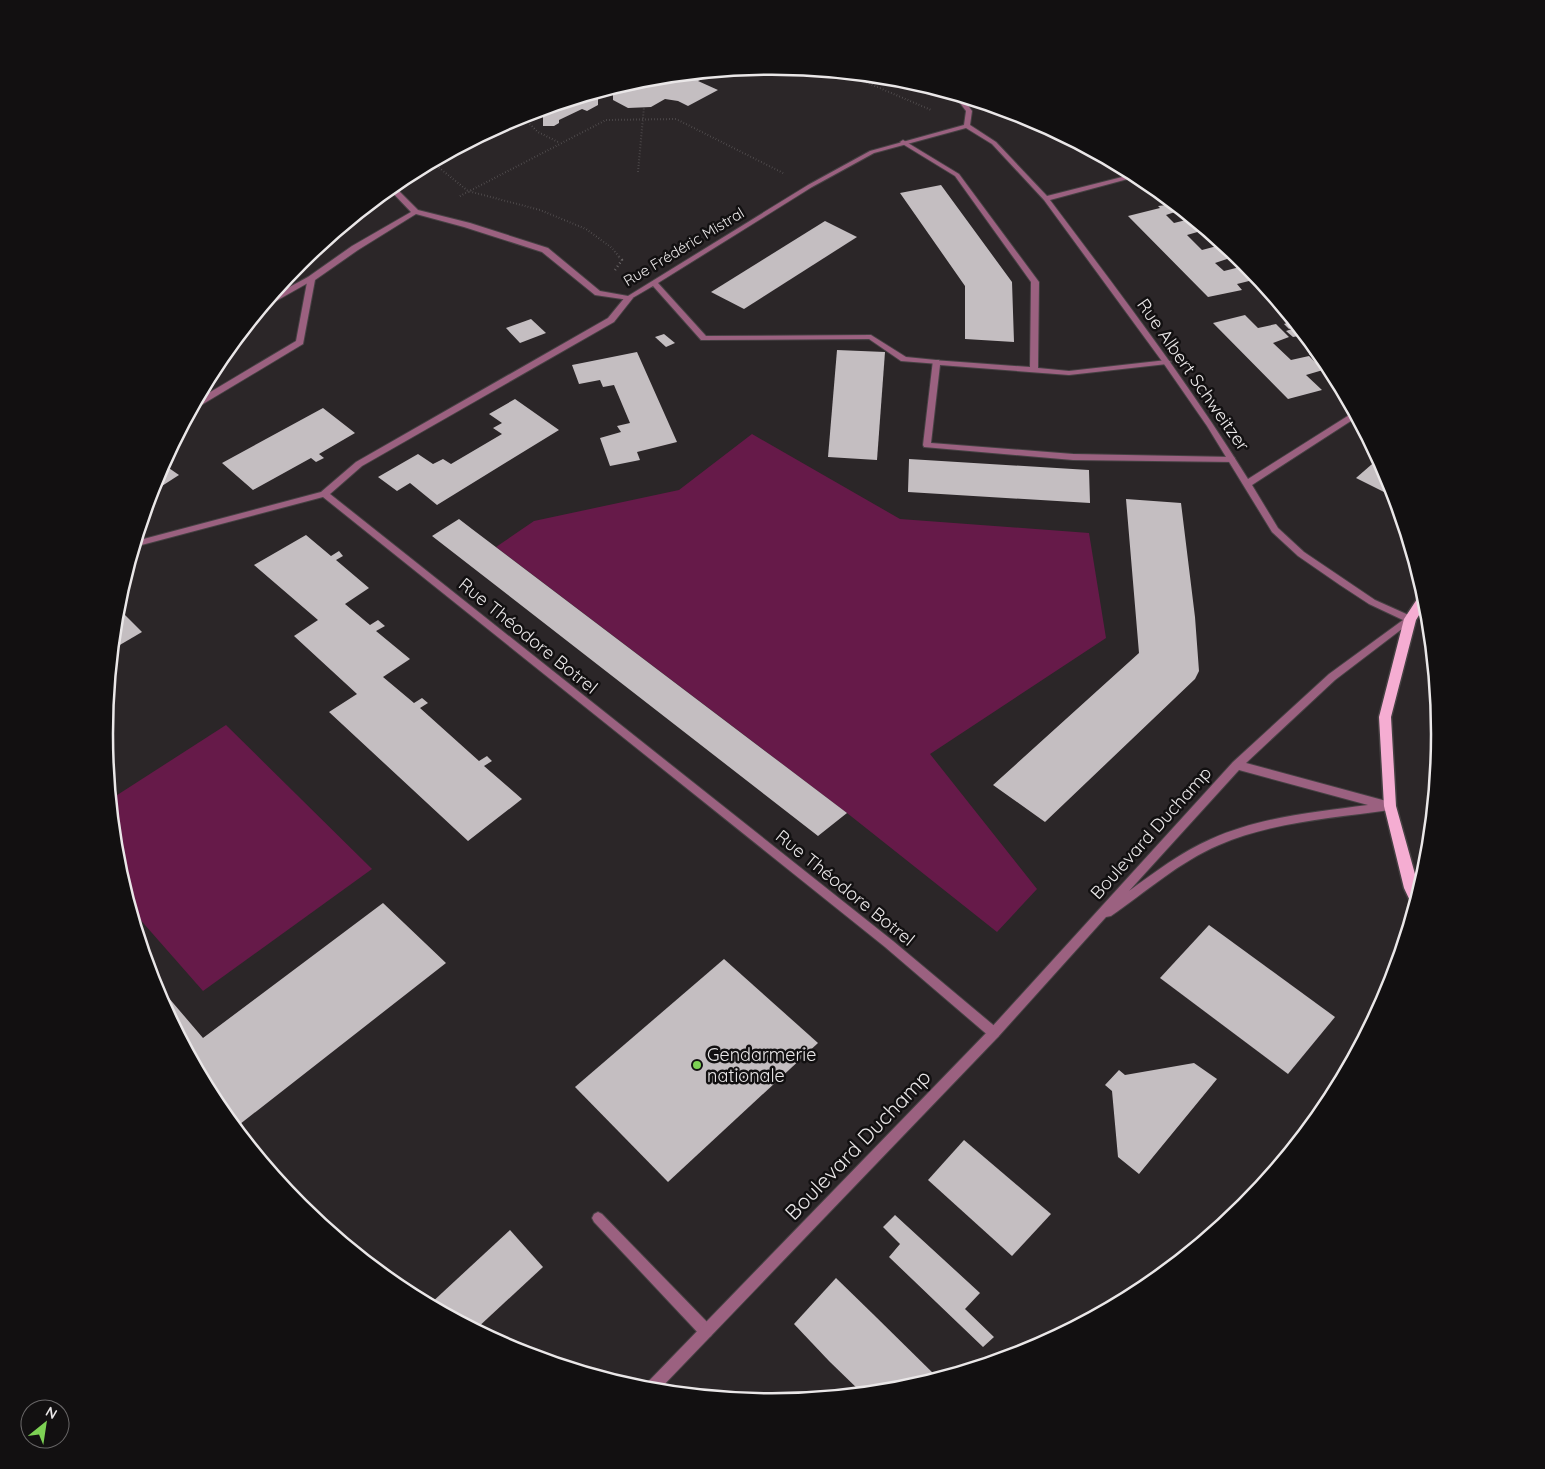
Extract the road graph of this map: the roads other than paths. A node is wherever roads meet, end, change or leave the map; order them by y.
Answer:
1 (963, 103) edge
2 (967, 126) junction
3 (903, 142) junction
4 (1126, 178) edge
5 (397, 193) edge
6 (1046, 199) junction
7 (415, 212) junction
8 (312, 279) junction
9 (654, 283) junction
10 (282, 295) edge
11 (629, 298) junction
12 (936, 362) junction
13 (1167, 362) junction
14 (1034, 369) junction
15 (205, 399) edge
16 (1350, 417) edge
17 (1232, 460) junction
18 (1247, 484) junction
19 (324, 494) junction
20 (142, 542) edge
21 (1419, 605) edge
22 (1410, 619) junction
23 (1237, 765) junction
24 (1390, 806) junction
25 (1413, 892) edge
26 (1092, 924) junction
27 (994, 1033) junction
28 (598, 1218) dead end
29 (706, 1331) junction
30 (656, 1383) edge

1 - 2 street
2 - 3 street, Rue Frédéric Mistral
2 - 6 street, Rue Albert Schweitzer
3 - 9 street, Rue Frédéric Mistral
3 - 14 street
4 - 6 street
5 - 7 street
6 - 13 street, Rue Albert Schweitzer
7 - 8 street
7 - 11 street, Rue Frédéric Mistral
8 - 10 street
8 - 15 street
9 - 11 street, Rue Frédéric Mistral
9 - 12 street
11 - 19 street
12 - 14 street
12 - 17 street
13 - 14 street
13 - 17 street, Rue Albert Schweitzer
16 - 18 street
17 - 18 street, Rue Albert Schweitzer
18 - 22 street, Rue Albert Schweitzer
19 - 20 street
19 - 27 street, Rue Théodore Botrel
21 - 22 main road, Boulevard Duchamp
22 - 23 street, Boulevard Duchamp
22 - 24 main road, Boulevard Duchamp
23 - 24 street, Boulevard Duchamp
23 - 26 street, Boulevard Duchamp
24 - 25 main road
24 - 26 street, Boulevard Duchamp
26 - 27 street, Boulevard Duchamp
27 - 29 street, Boulevard Duchamp
28 - 29 street
29 - 30 street, Boulevard Duchamp

